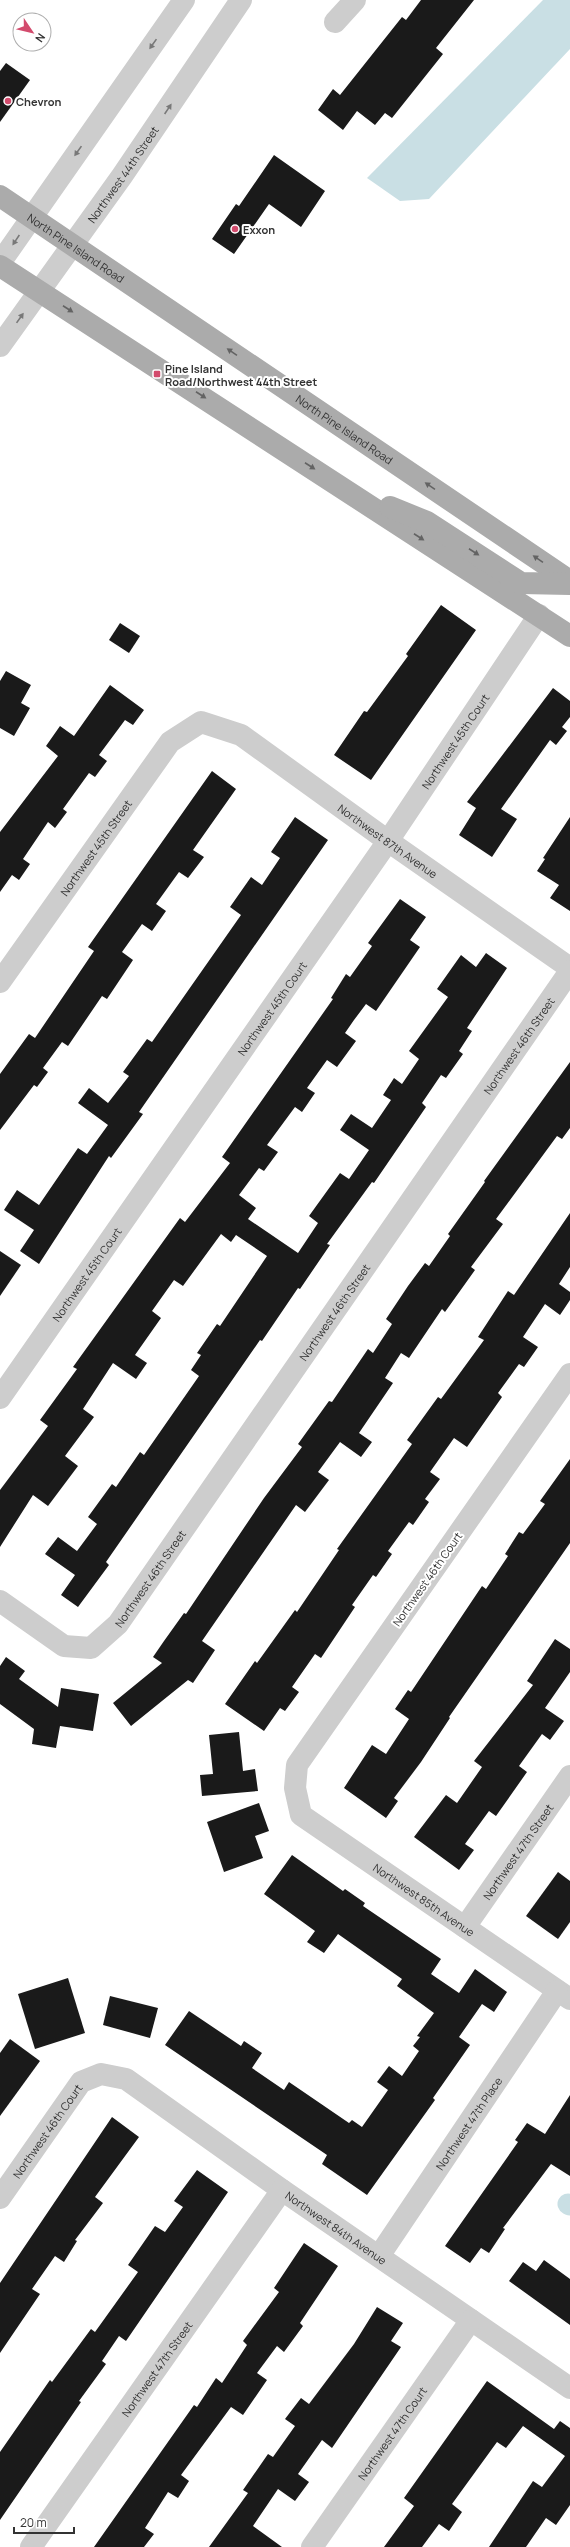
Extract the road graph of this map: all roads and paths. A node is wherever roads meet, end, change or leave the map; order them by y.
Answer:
1 (184, 0) edge
2 (241, 0) edge
3 (356, 0) edge
4 (335, 22) dead end
5 (0, 196) edge
6 (32, 217) junction
7 (73, 244) junction
8 (0, 265) edge
9 (39, 290) junction
10 (0, 346) edge
11 (339, 485) junction
12 (570, 581) edge
13 (570, 584) edge
14 (539, 615) junction
15 (570, 636) edge
16 (201, 722) joint
17 (388, 841) junction
18 (570, 969) edge
19 (0, 982) edge
20 (570, 1374) edge
21 (0, 1398) edge
22 (0, 1602) edge
23 (570, 1776) edge
24 (295, 1788) joint
25 (465, 1927) junction
26 (563, 1995) edge
27 (101, 2074) joint
28 (282, 2190) junction
29 (0, 2198) edge
30 (379, 2256) junction
31 (471, 2320) junction
32 (570, 2388) edge
33 (31, 2547) edge
34 (312, 2547) edge

1 -> 6 street
7 -> 2 street, Northwest 44th Street
3 - 4 street
5 - 6 main road, North Pine Island Road
6 - 7 main road, North Pine Island Road
6 -> 8 street
7 - 9 street, Northwest 44th Street
12 -> 7 main road, North Pine Island Road
8 - 9 main road
10 -> 9 street, Northwest 44th Street
9 -> 11 main road
11 -> 13 main road
11 -> 14 main road
14 - 15 main road
14 - 17 street, Northwest 45th Court
16 - 17 street, Northwest 87th Avenue
16 - 19 street, Northwest 45th Street
17 - 18 street, Northwest 87th Avenue
17 - 21 street, Northwest 45th Court
18 - 22 street, Northwest 46th Street
20 - 24 street, Northwest 46th Court
23 - 25 street, Northwest 47th Street
24 - 25 street, Northwest 85th Avenue
25 - 26 street, Northwest 85th Avenue
26 - 30 street, Northwest 47th Place
27 - 28 street, Northwest 84th Avenue
27 - 29 street, Northwest 46th Court
28 - 30 street, Northwest 84th Avenue
28 - 33 street, Northwest 47th Street
30 - 31 street, Northwest 84th Avenue
31 - 32 street, Northwest 84th Avenue
31 - 34 street, Northwest 47th Court

